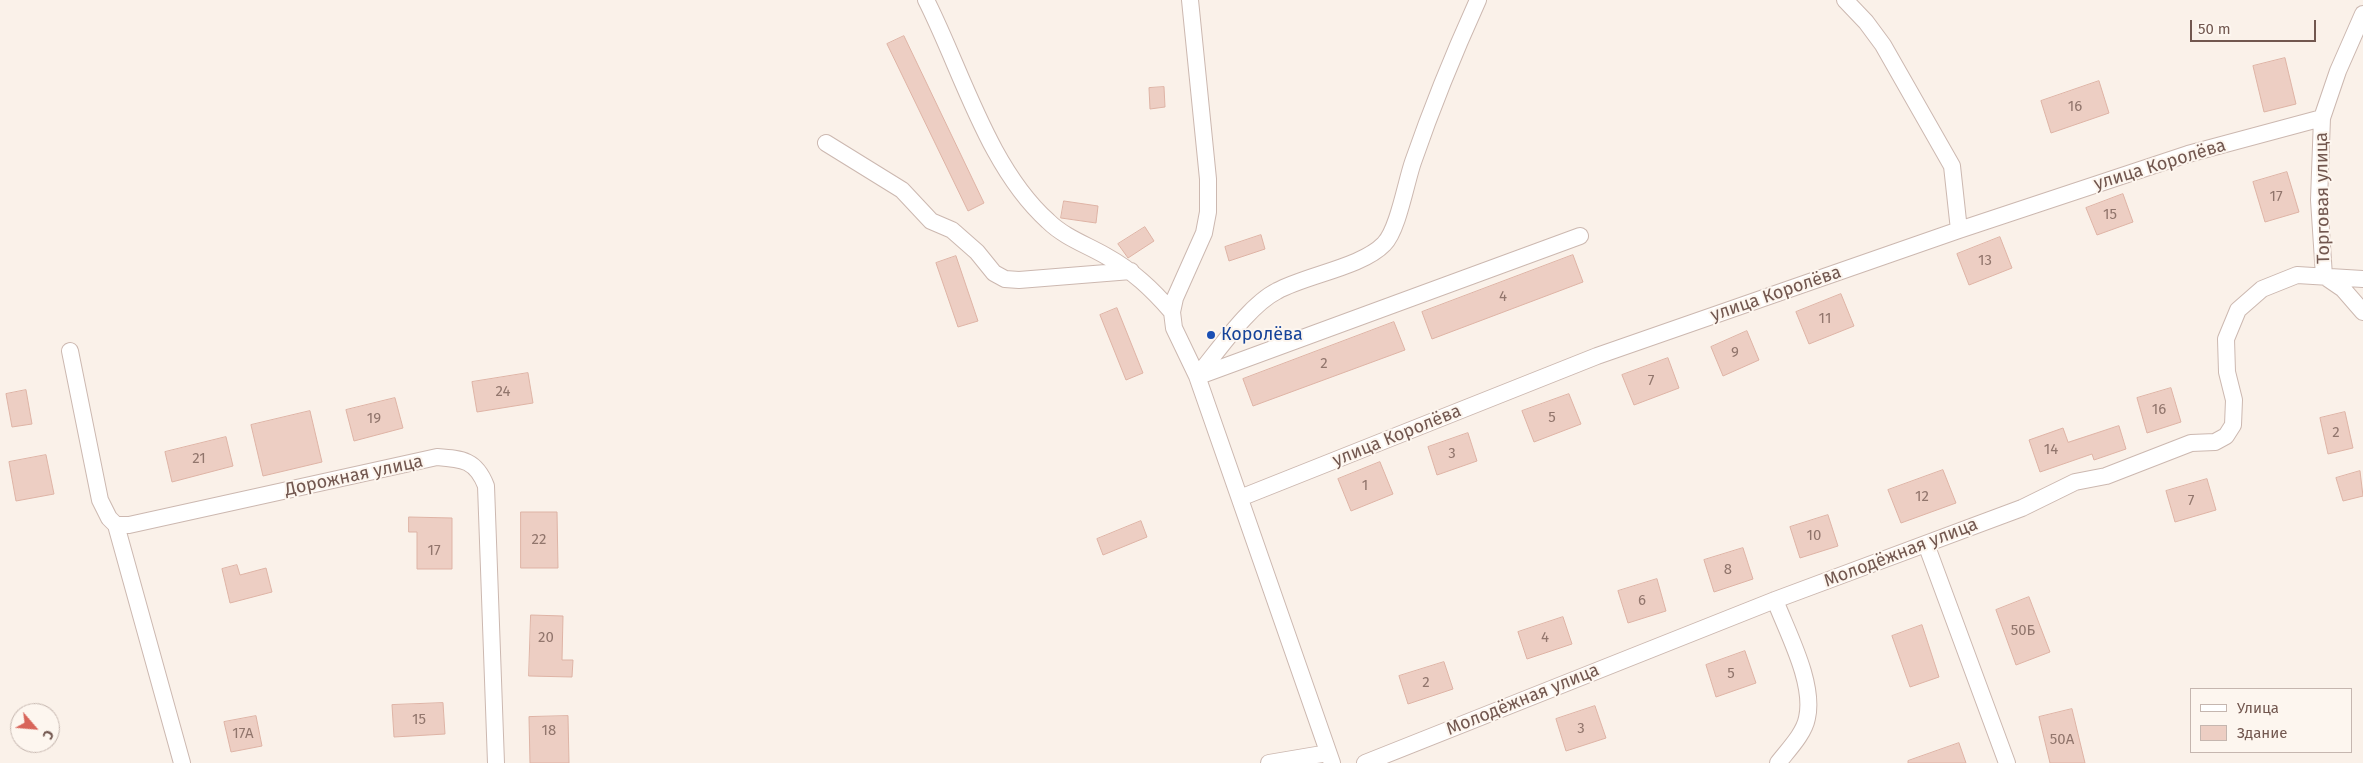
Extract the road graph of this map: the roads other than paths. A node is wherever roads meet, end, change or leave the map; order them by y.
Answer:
1 (926, 0) edge
2 (1190, 0) edge
3 (1478, 0) edge
4 (1846, 0) edge
5 (2363, 14) edge
6 (2322, 118) junction
7 (826, 143) dead end
8 (1959, 230) junction
9 (1580, 236) dead end
10 (1131, 271) junction
11 (2324, 276) junction
12 (2363, 279) edge
13 (1172, 312) junction
14 (2363, 312) edge
15 (70, 351) dead end
16 (1197, 376) junction
17 (1240, 498) junction
18 (116, 525) junction
19 (1926, 544) junction
20 (1775, 600) junction
21 (1330, 758) edge
22 (182, 763) edge
23 (496, 763) edge
24 (1269, 763) edge
25 (1343, 763) edge
26 (1365, 763) edge
27 (1778, 763) edge
28 (2007, 763) edge

1 - 10 street
2 - 13 street
3 - 16 street
4 - 8 street
5 - 6 street, Торговая улица
6 - 8 street, улица Королёва
6 - 11 street, Торговая улица
7 - 10 street
8 - 17 street, улица Королёва
9 - 16 street
10 - 13 street
11 - 12 street
11 - 14 street, Торговая улица
11 - 19 street, Молодёжная улица
13 - 16 street
15 - 18 street
16 - 17 street
17 - 21 street
18 - 22 street
18 - 23 street, Дорожная улица
19 - 20 street, Молодёжная улица
19 - 28 street
20 - 26 street, Молодёжная улица
20 - 27 street
21 - 24 street
21 - 25 street

